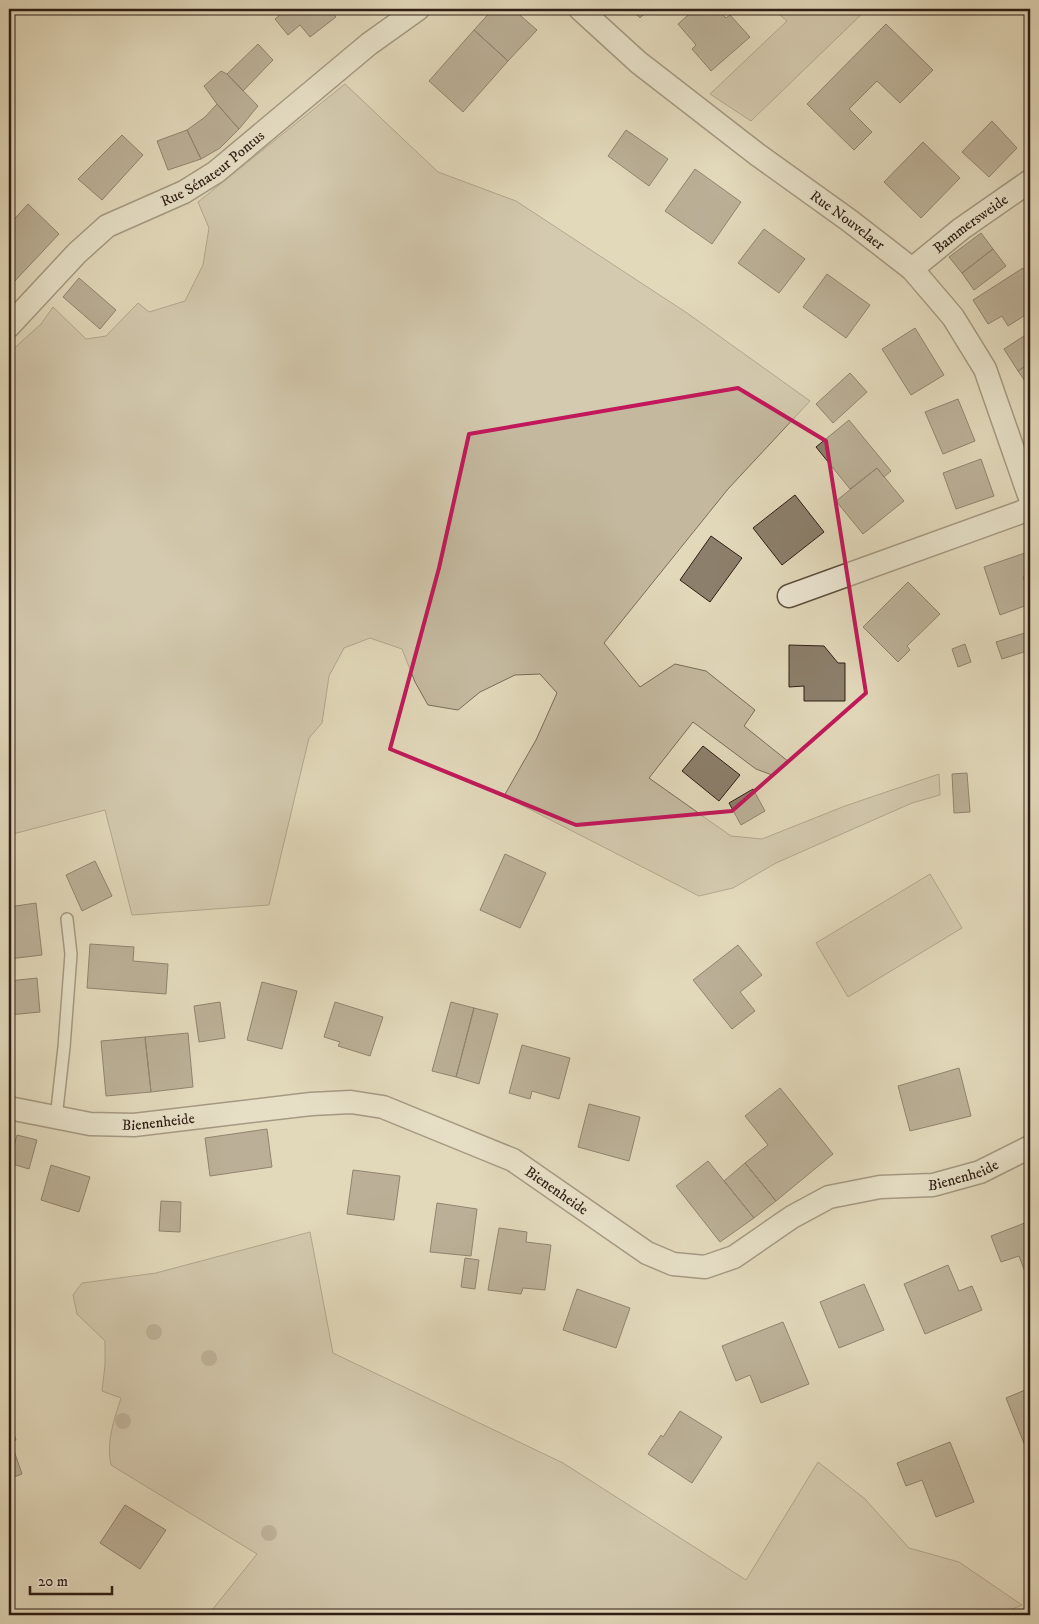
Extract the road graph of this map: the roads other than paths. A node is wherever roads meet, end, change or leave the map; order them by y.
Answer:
1 (418, 9) edge
2 (580, 9) edge
3 (1030, 181) edge
4 (912, 269) junction
5 (9, 326) edge
6 (1030, 498) edge
7 (1030, 509) edge
8 (789, 596) dead end
9 (67, 919) dead end
10 (9, 1108) edge
11 (56, 1118) junction
12 (1030, 1148) edge

1 - 5 street, Rue Sénateur Pontus
2 - 4 street, Rue Nouvelaer
3 - 4 street, Bammersweide
4 - 6 street, Rue Nouvelaer
7 - 8 street
9 - 11 lane
10 - 11 street, Bienenheide
11 - 12 street, Bienenheide

